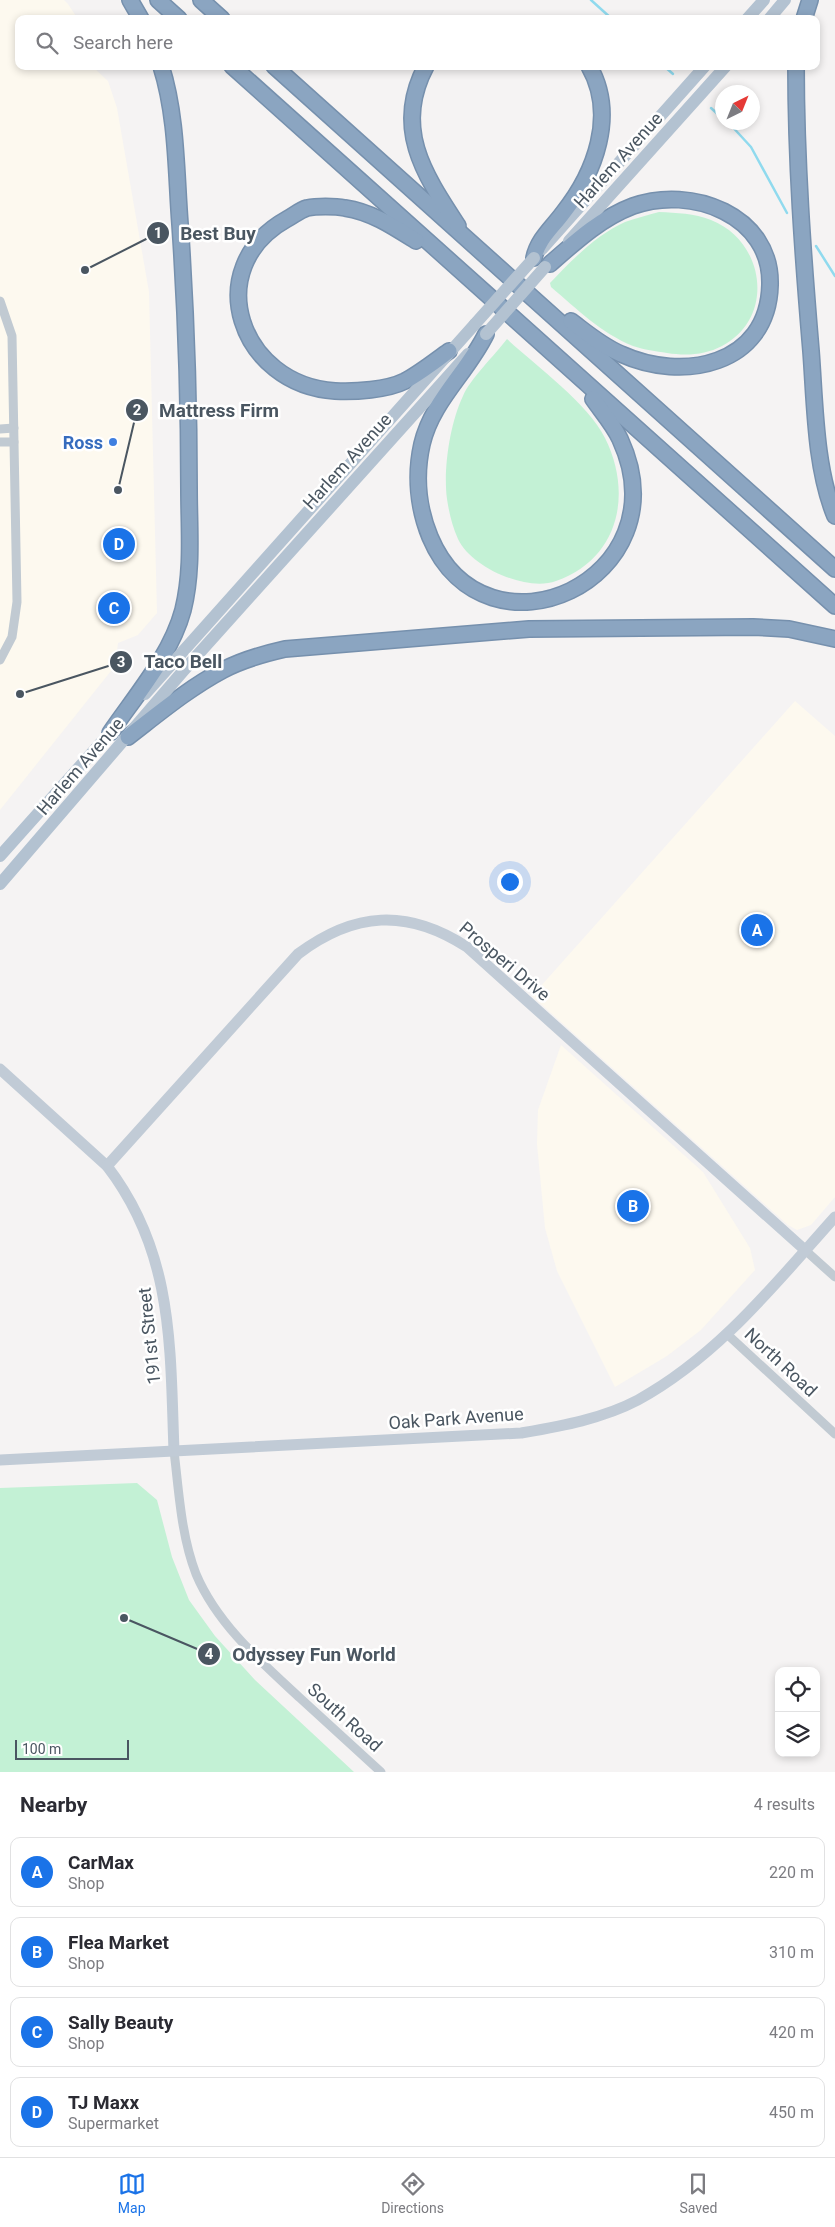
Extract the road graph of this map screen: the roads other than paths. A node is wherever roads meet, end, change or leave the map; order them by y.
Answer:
1 (130, 0) edge
2 (158, 0) edge
3 (201, 0) edge
4 (764, 0) edge
5 (785, 0) edge
6 (810, 0) edge
7 (139, 15) edge
8 (175, 15) edge
9 (218, 15) edge
10 (751, 15) edge
11 (772, 15) edge
12 (805, 15) edge
13 (162, 70) edge
14 (236, 70) edge
15 (278, 70) edge
16 (424, 70) edge
17 (591, 70) edge
18 (702, 70) edge
19 (722, 70) edge
20 (796, 70) edge
21 (470, 244) junction
22 (543, 263) junction
23 (454, 265) junction
24 (0, 301) edge
25 (538, 303) junction
26 (480, 329) junction
27 (449, 351) junction
28 (572, 371) junction
29 (14, 428) junction
30 (0, 429) edge
31 (0, 442) edge
32 (14, 442) junction
33 (835, 516) edge
34 (835, 569) edge
35 (835, 606) edge
36 (835, 639) edge
37 (0, 660) edge
38 (110, 733) junction
39 (128, 737) junction
40 (0, 856) edge
41 (0, 884) edge
42 (0, 1069) edge
43 (107, 1166) junction
44 (835, 1216) edge
45 (805, 1250) junction
46 (835, 1277) edge
47 (728, 1335) junction
48 (835, 1434) edge
49 (174, 1451) junction
50 (0, 1460) edge
51 (381, 1772) edge

1 - 7 highway
2 - 8 highway
3 - 9 highway
4 - 10 main road
5 - 11 main road
6 - 12 highway
13 - 38 highway
14 - 23 highway
15 - 21 highway
16 - 21 highway
17 - 22 highway
18 - 22 main road, Harlem Avenue
19 - 22 main road, Harlem Avenue
20 - 33 highway
21 - 25 highway
22 - 25 highway
22 - 26 main road, Harlem Avenue, bridge
23 - 27 highway
23 - 28 highway
24 - 29 street
25 - 34 highway
26 - 27 main road, Harlem Avenue
26 - 28 highway
26 - 39 main road, Harlem Avenue
27 - 38 main road, Harlem Avenue
28 - 35 highway
29 - 30 street
29 - 32 street
31 - 32 street
32 - 37 street
36 - 39 highway
38 - 40 main road, Harlem Avenue
39 - 41 main road, Harlem Avenue
42 - 43 street, 191st Street
43 - 45 street, Prosperi Drive
43 - 49 street, 191st Street
44 - 45 street, Oak Park Avenue
45 - 46 street
45 - 47 street, Oak Park Avenue
47 - 48 street, North Road
47 - 49 street, Oak Park Avenue
49 - 50 street, Oak Park Avenue
49 - 51 street, South Road

